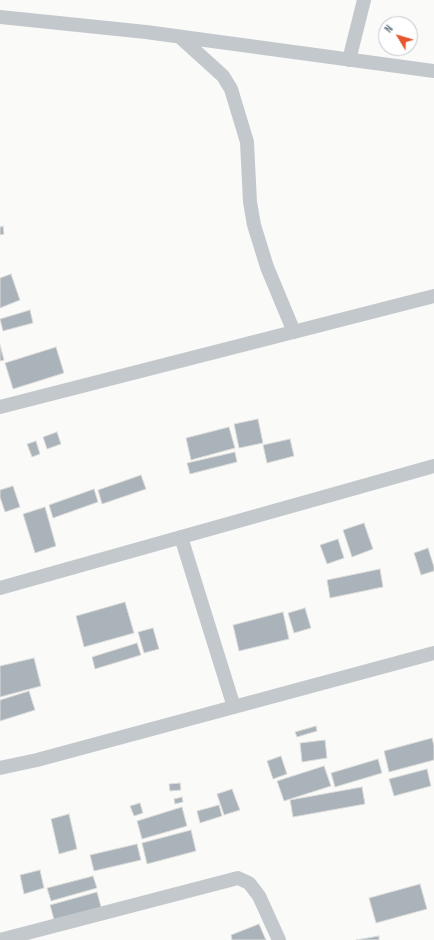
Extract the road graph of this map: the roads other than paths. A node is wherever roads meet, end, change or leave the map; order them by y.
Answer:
1 (364, 0) edge
2 (0, 17) edge
3 (180, 37) junction
4 (349, 60) junction
5 (434, 72) edge
6 (434, 296) edge
7 (294, 332) junction
8 (0, 407) edge
9 (434, 466) edge
10 (181, 537) junction
11 (0, 588) edge
12 (434, 653) edge
13 (234, 707) junction
14 (0, 768) edge
15 (0, 940) edge
16 (279, 940) edge

1 - 4 street
2 - 3 street
3 - 4 street
3 - 7 street
4 - 5 street
6 - 7 street
7 - 8 street
9 - 10 street
10 - 11 street
10 - 13 street
12 - 13 street
13 - 14 street
15 - 16 street

